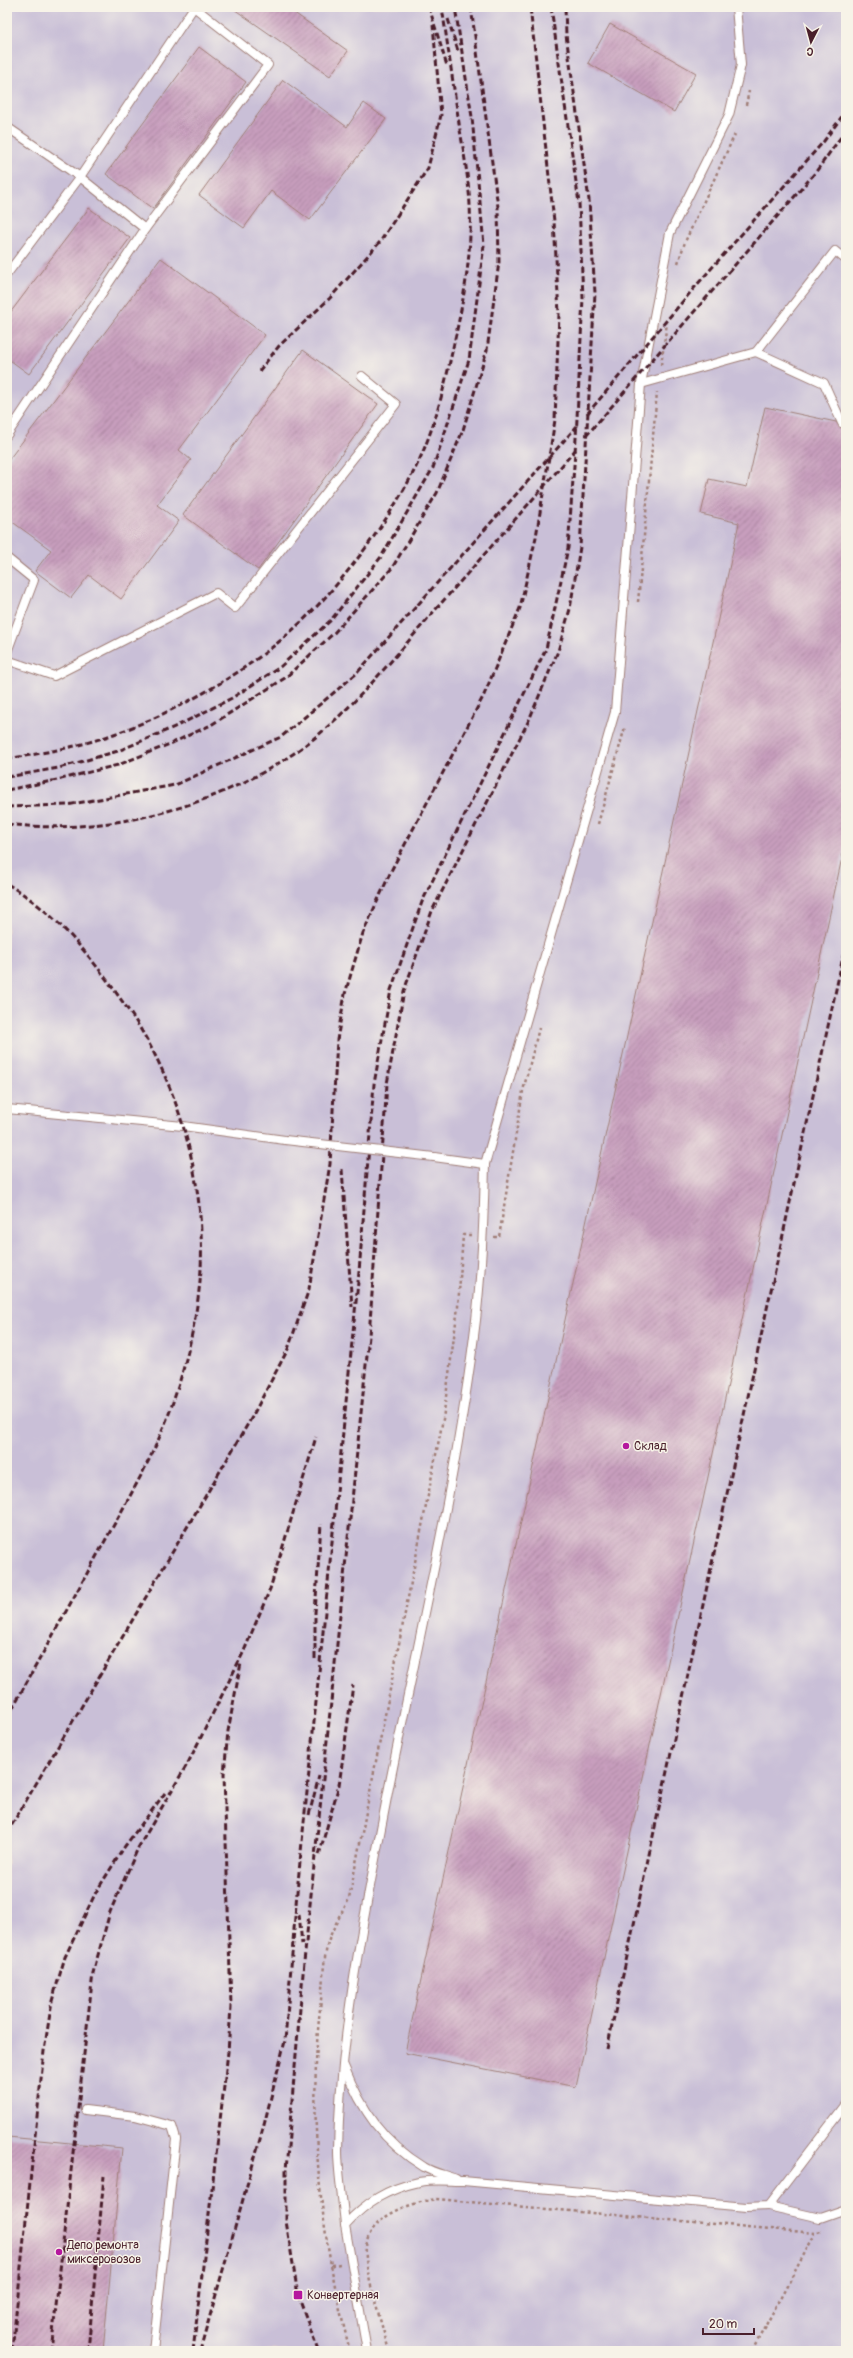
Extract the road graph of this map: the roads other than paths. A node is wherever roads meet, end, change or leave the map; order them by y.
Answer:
1 (736, 7) edge
2 (7, 127) edge
3 (80, 177) junction
4 (145, 229) junction
5 (846, 260) edge
6 (7, 274) edge
7 (756, 352) junction
8 (362, 376) dead end
9 (641, 384) junction
10 (842, 423) dead end
11 (7, 435) edge
12 (7, 558) edge
13 (7, 652) edge
14 (7, 660) edge
15 (7, 1109) edge
16 (485, 1164) junction
17 (342, 2064) junction
18 (846, 2104) edge
19 (85, 2110) dead end
20 (463, 2181) junction
21 (768, 2206) junction
22 (846, 2209) edge
23 (345, 2225) junction
24 (153, 2351) edge
25 (368, 2351) edge

1 - 9 lane
2 - 3 lane
3 - 4 lane
3 - 4 lane
3 - 6 lane
4 - 11 lane
5 - 7 lane
7 - 9 lane
7 - 10 lane
8 - 14 lane
9 - 16 lane
12 - 13 lane
15 - 16 lane, bridge
16 - 17 lane
17 - 20 lane
17 - 23 lane
18 - 21 lane
19 - 24 lane
20 - 21 lane
20 - 23 lane
21 - 22 lane
23 - 25 lane

